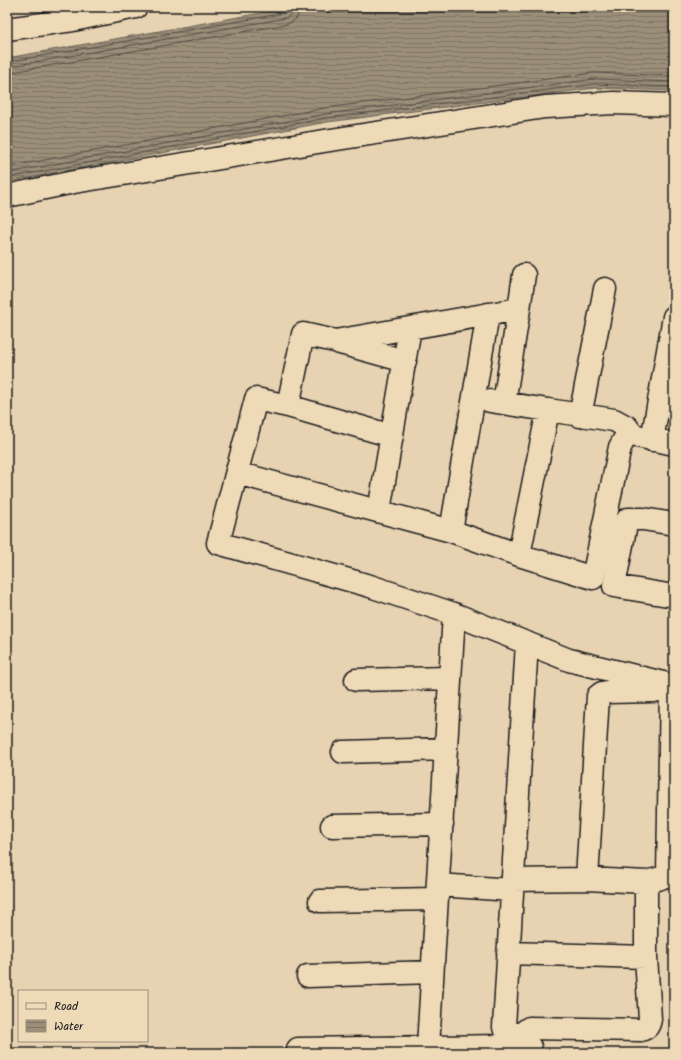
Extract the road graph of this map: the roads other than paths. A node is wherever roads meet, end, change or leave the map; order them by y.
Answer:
1 (136, 7) edge
2 (7, 30) edge
3 (674, 105) edge
4 (7, 196) edge
5 (524, 275) dead end
6 (605, 289) dead end
7 (519, 309) junction
8 (488, 314) junction
9 (674, 317) edge
10 (410, 328) junction
11 (335, 341) junction
12 (405, 361) junction
13 (474, 398) junction
14 (504, 403) junction
15 (288, 406) junction
16 (548, 410) junction
17 (580, 416) junction
18 (392, 436) junction
19 (642, 437) junction
20 (674, 444) edge
21 (237, 472) junction
22 (379, 511) junction
23 (674, 524) edge
24 (451, 531) junction
25 (519, 555) junction
26 (593, 578) junction
27 (614, 586) junction
28 (674, 596) edge
29 (454, 614) junction
30 (527, 643) junction
31 (450, 678) junction
32 (356, 680) dead end
33 (673, 685) edge
34 (446, 749) junction
35 (343, 752) dead end
36 (442, 824) junction
37 (332, 826) dead end
38 (671, 876) edge
39 (587, 879) junction
40 (646, 882) junction
41 (512, 885) junction
42 (437, 892) junction
43 (320, 900) dead end
44 (508, 953) junction
45 (646, 957) junction
46 (432, 972) junction
47 (308, 976) dead end
48 (524, 1046) edge
49 (428, 1047) junction
50 (298, 1048) dead end

1 - 2 street
3 - 4 street
5 - 7 street
6 - 17 street
7 - 8 street
7 - 14 street
8 - 10 street
8 - 13 street
9 - 19 street
10 - 11 street
10 - 12 street
11 - 12 street
11 - 15 street
12 - 18 street
13 - 14 street
13 - 24 street
14 - 16 street
15 - 18 street
15 - 21 street
16 - 17 street
16 - 25 street
17 - 19 street
18 - 22 street
19 - 20 street
19 - 26 street
21 - 22 street
21 - 29 street
22 - 24 street
23 - 27 street
24 - 25 street
25 - 26 street
26 - 27 street
27 - 28 street
29 - 30 street
29 - 31 street
30 - 33 street
30 - 41 street
31 - 32 street
31 - 34 street
33 - 38 street
33 - 39 street
34 - 35 street
34 - 36 street
36 - 37 street
36 - 42 street
38 - 40 street
39 - 40 street
39 - 41 street
40 - 45 street
41 - 42 street
41 - 44 street
42 - 43 street
42 - 46 street
44 - 45 street
44 - 48 street
45 - 48 street
46 - 47 street
46 - 49 street
48 - 49 street
49 - 50 street

